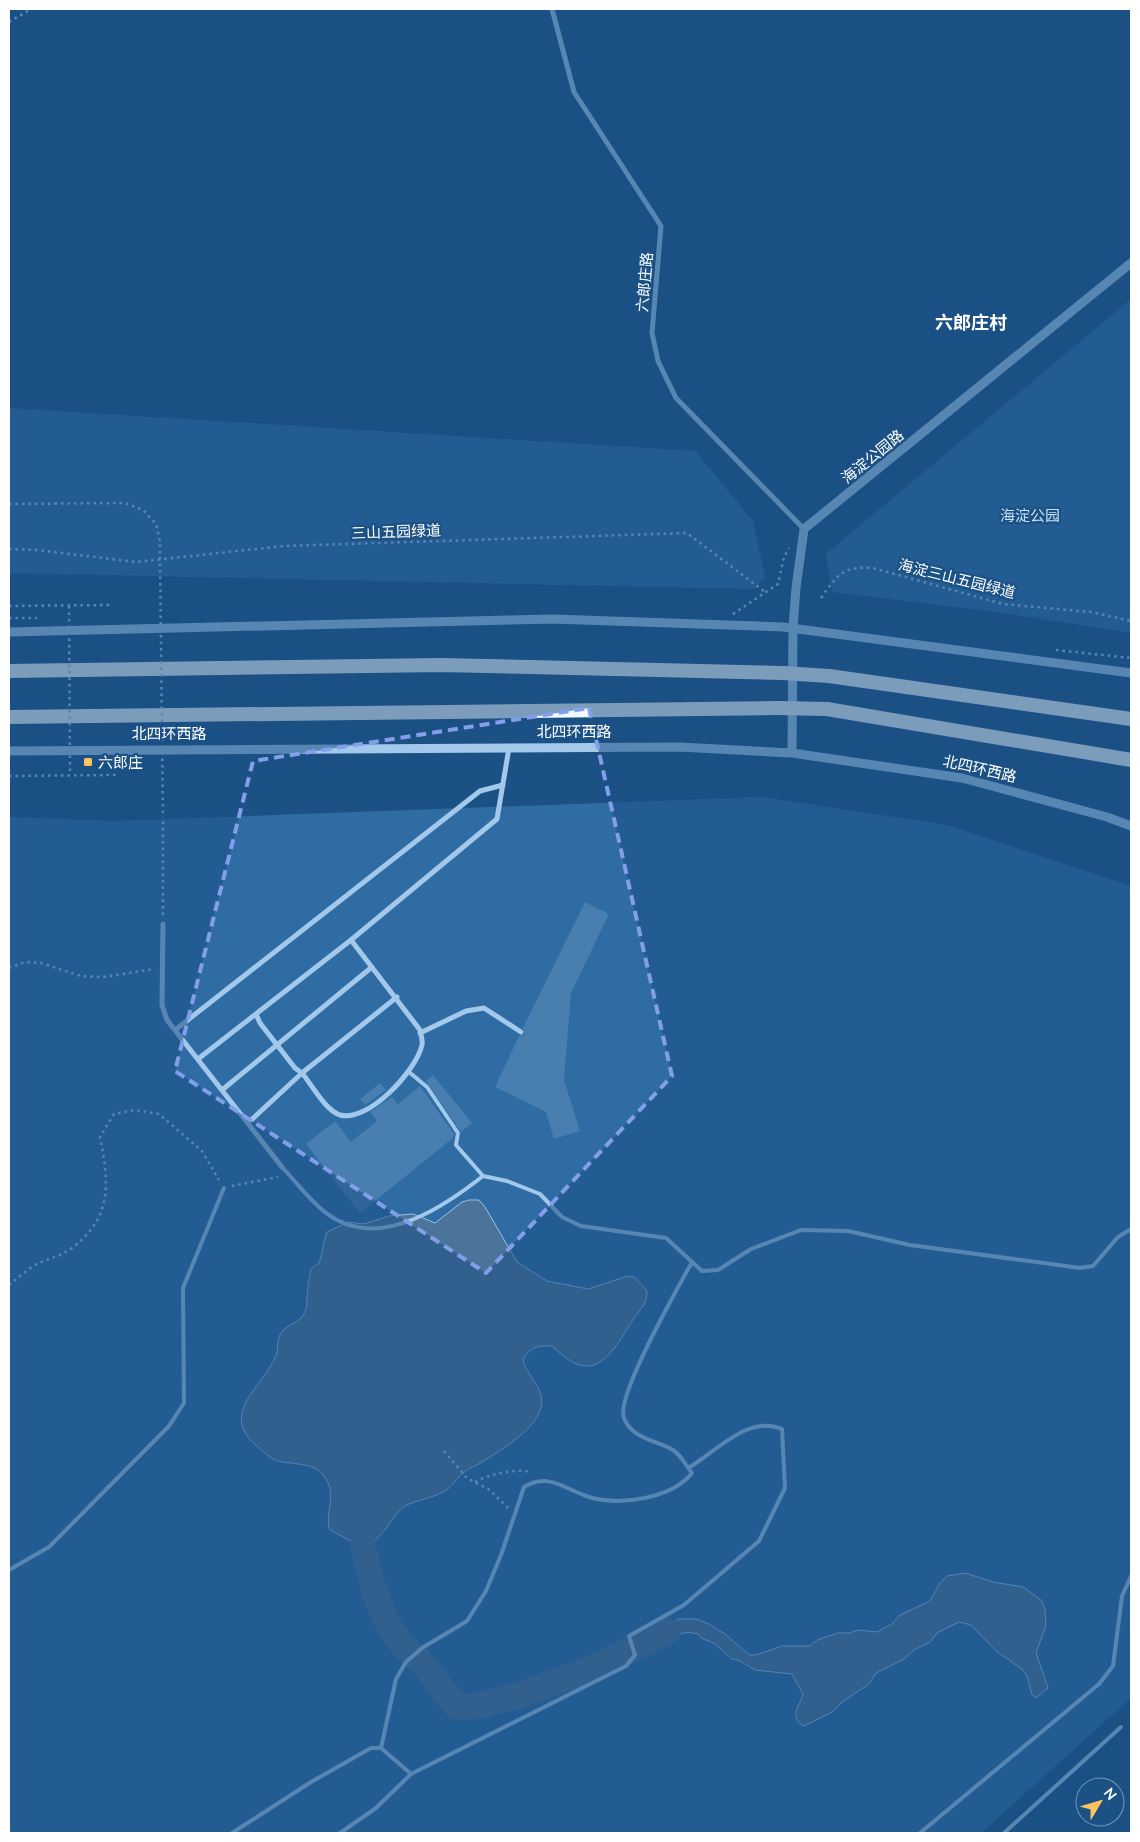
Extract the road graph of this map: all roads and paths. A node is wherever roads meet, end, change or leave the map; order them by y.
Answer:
1 (31, 9) edge
2 (552, 9) edge
3 (9, 22) edge
4 (1131, 263) edge
5 (10, 504) edge
6 (804, 530) junction
7 (9, 549) edge
8 (821, 598) dead end
9 (110, 605) dead end
10 (9, 606) edge
11 (69, 606) junction
12 (730, 616) dead end
13 (1131, 621) edge
14 (793, 628) junction
15 (9, 632) edge
16 (9, 671) edge
17 (1131, 673) edge
18 (9, 717) edge
19 (1131, 719) edge
20 (509, 748) junction
21 (9, 750) edge
22 (792, 753) junction
23 (1131, 760) edge
24 (117, 775) dead end
25 (9, 776) edge
26 (70, 776) junction
27 (503, 785) junction
28 (1131, 826) edge
29 (163, 924) joint
30 (350, 940) junction
31 (163, 967) junction
32 (372, 967) junction
33 (9, 968) edge
34 (396, 998) junction
35 (256, 1014) junction
36 (176, 1030) junction
37 (522, 1032) dead end
38 (420, 1033) junction
39 (277, 1045) junction
40 (198, 1059) junction
41 (409, 1072) junction
42 (302, 1073) junction
43 (222, 1090) junction
44 (248, 1123) junction
45 (282, 1167) joint
46 (290, 1175) junction
47 (483, 1176) junction
48 (224, 1188) junction
49 (1131, 1229) edge
50 (692, 1262) junction
51 (9, 1285) edge
52 (444, 1451) dead end
53 (688, 1468) junction
54 (535, 1481) junction
55 (474, 1482) junction
56 (515, 1517) junction
57 (9, 1570) edge
58 (1131, 1576) edge
59 (1121, 1727) dead end
60 (381, 1748) junction
61 (411, 1774) junction
62 (232, 1833) edge
63 (340, 1833) edge
64 (920, 1833) edge
65 (1004, 1833) edge

1 - 3 path
2 - 6 street, 六郎庄路
4 - 6 street, 海淀公园路
5 - 29 path, bridge
6 - 14 street
7 - 12 path, 三山五园绿道
8 - 13 path, 海淀三山五园绿道
9 - 11 path
10 - 11 path
11 - 26 path, bridge
14 - 15 street
14 - 17 street
14 - 22 street
16 - 19 highway, bridge
18 - 23 highway, 北四环西路, bridge
20 - 21 street, 北四环西路
20 - 22 street, 北四环西路
20 - 27 street
22 - 28 street, 北四环西路
24 - 26 path
25 - 26 path
27 - 30 street
27 - 36 street
29 - 31 street
30 - 32 street
30 - 35 street
31 - 33 path
31 - 36 street
32 - 34 street
32 - 39 street
34 - 38 street
34 - 42 street
35 - 39 street
35 - 40 street
36 - 40 street
37 - 38 street
38 - 41 street
39 - 42 street
39 - 43 street
40 - 43 street
41 - 42 street
41 - 47 lane
42 - 44 street
43 - 44 street
44 - 45 street
45 - 46 lane
46 - 47 lane
46 - 48 path
47 - 50 lane
48 - 51 path
48 - 57 lane
49 - 50 lane
50 - 53 lane
52 - 55 path
53 - 54 lane
53 - 61 lane
54 - 55 path
54 - 56 lane
55 - 56 path
56 - 60 lane
58 - 64 lane
59 - 65 lane
60 - 61 lane
60 - 62 lane
61 - 63 lane

